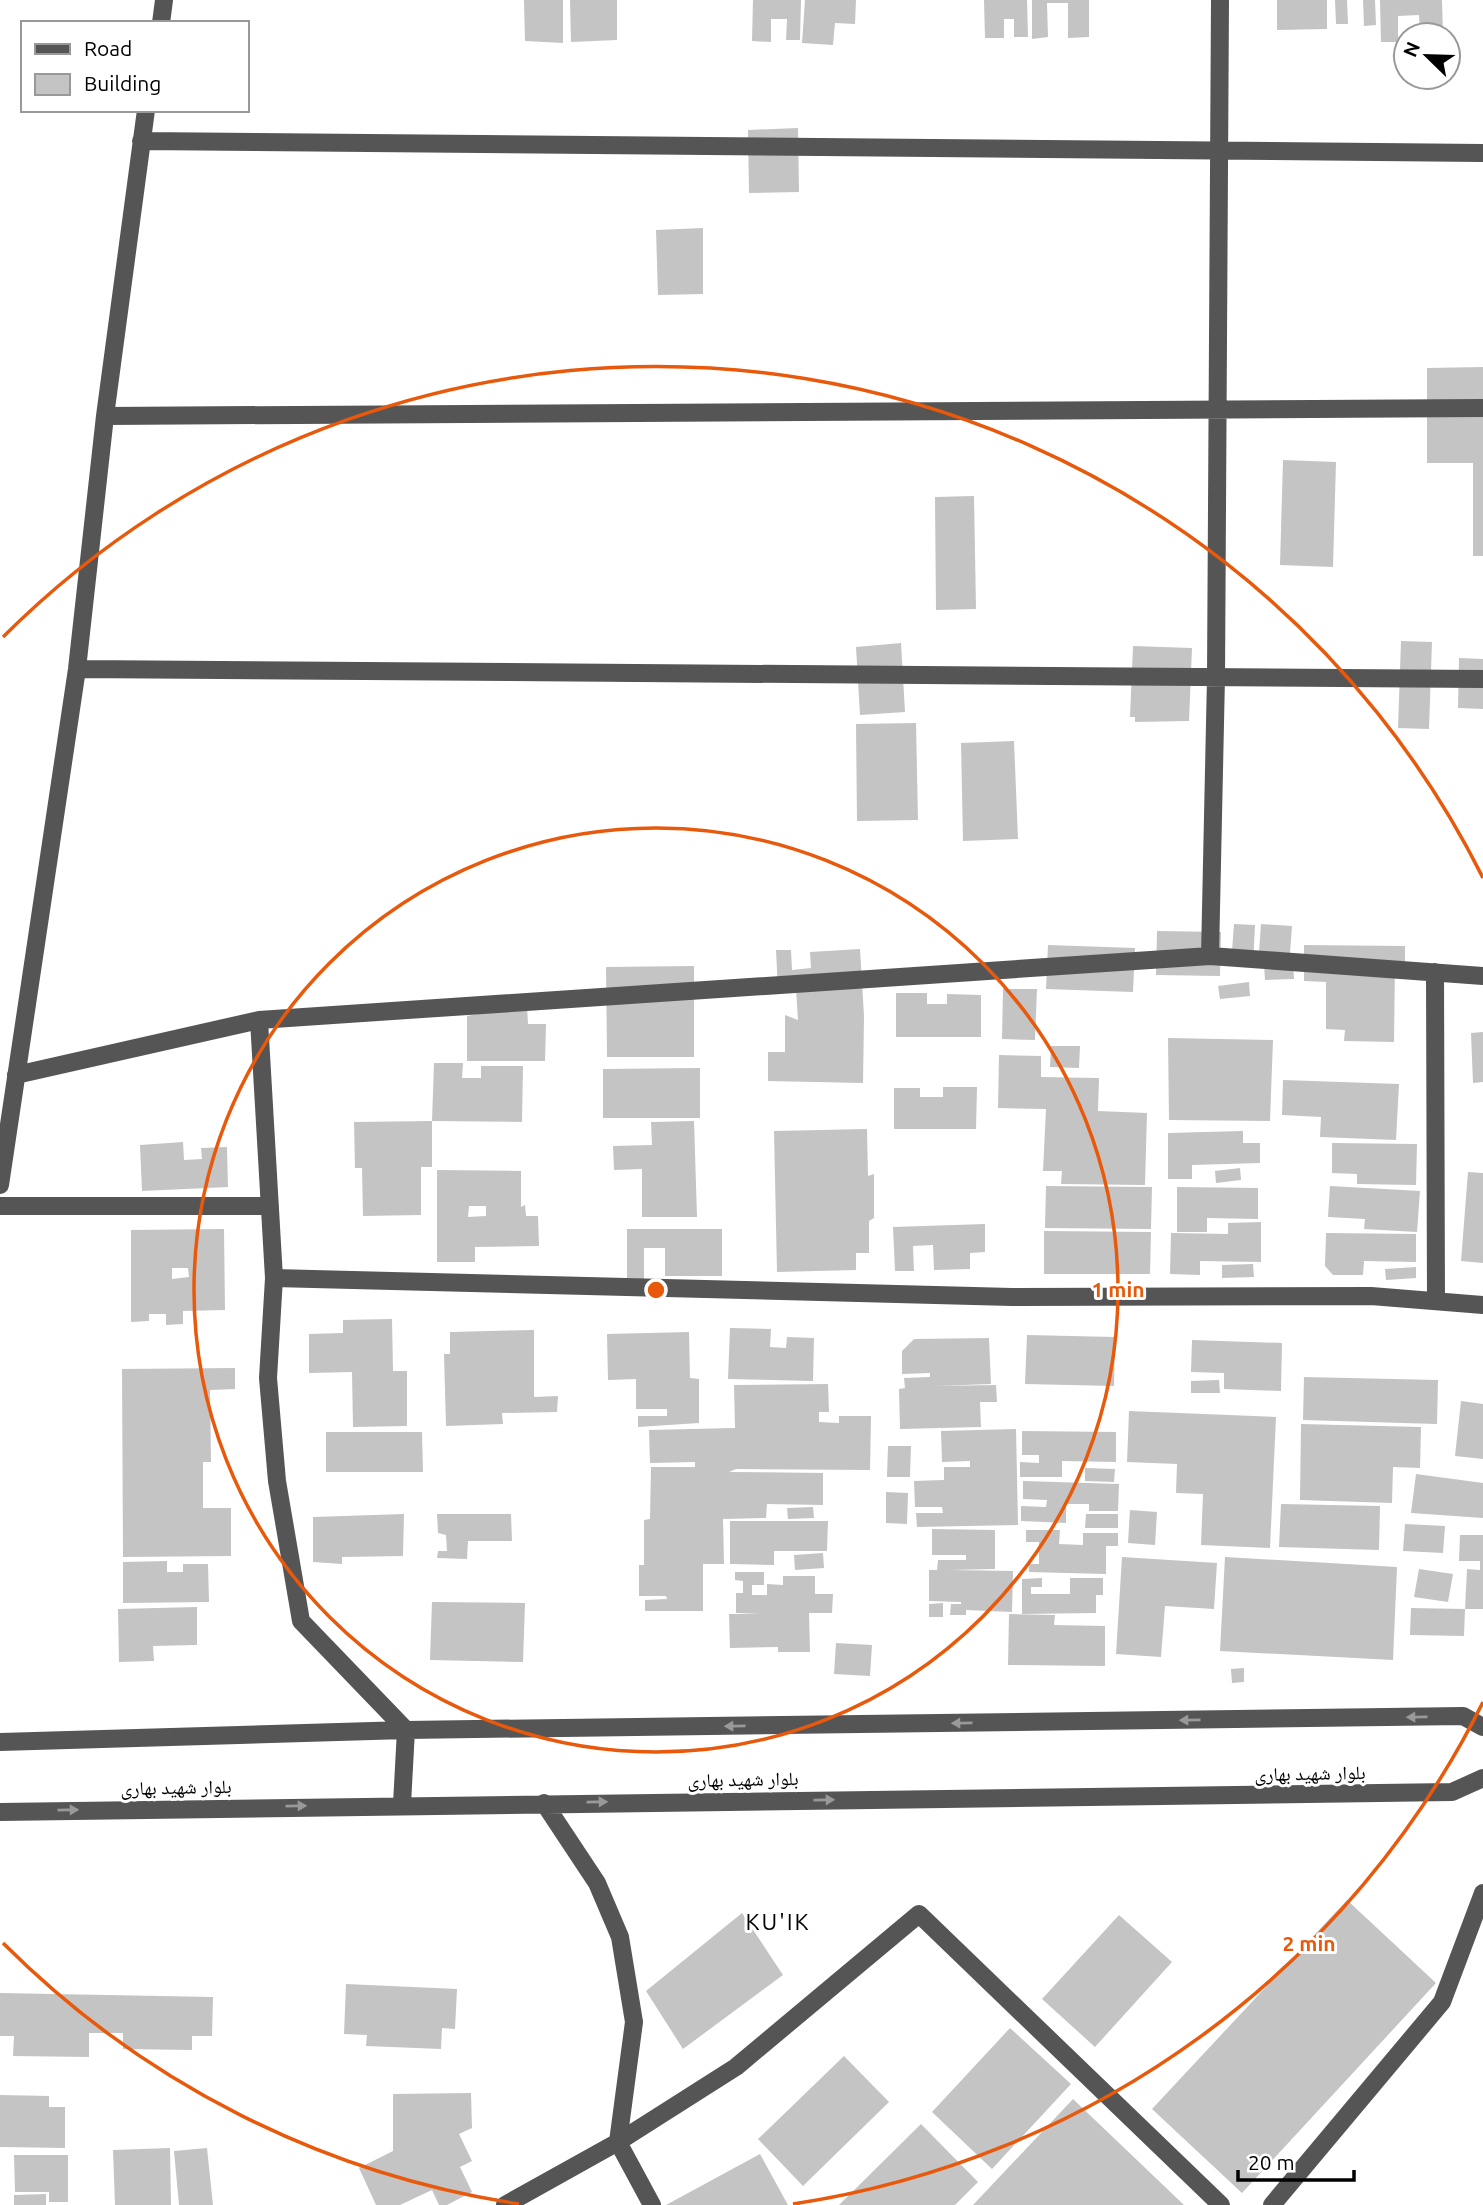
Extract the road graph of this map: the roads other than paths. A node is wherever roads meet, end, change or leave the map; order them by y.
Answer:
1 (164, 0) edge
2 (1220, 0) edge
3 (161, 21) edge
4 (146, 112) edge
5 (141, 141) junction
6 (1219, 151) junction
7 (1483, 153) edge
8 (1483, 408) edge
9 (1217, 409) junction
10 (106, 416) junction
11 (77, 669) junction
12 (1216, 677) junction
13 (1483, 679) edge
14 (1210, 956) junction
15 (1435, 972) junction
16 (1483, 976) edge
17 (259, 1020) junction
18 (16, 1075) junction
19 (0, 1185) edge
20 (0, 1206) edge
21 (270, 1206) junction
22 (274, 1278) junction
23 (1436, 1301) junction
24 (1483, 1305) edge
25 (1483, 1727) edge
26 (406, 1730) junction
27 (0, 1742) edge
28 (1483, 1778) edge
29 (544, 1803) junction
30 (402, 1804) junction
31 (0, 1812) edge
32 (1483, 1893) edge
33 (618, 2142) junction
34 (505, 2205) edge
35 (652, 2205) edge
36 (1221, 2205) edge
37 (1272, 2205) edge

1 - 3 street
2 - 6 street
4 - 5 street
5 - 6 street
5 - 10 street
6 - 7 street
6 - 9 street
8 - 9 street
9 - 10 street
9 - 12 street
10 - 11 street
11 - 12 street
11 - 18 street
12 - 13 street
12 - 14 street
14 - 15 street
14 - 17 street
15 - 16 street
15 - 23 street
17 - 18 street
17 - 21 street
18 - 19 street
20 - 21 street
21 - 22 street
22 - 23 street
22 - 26 street
23 - 24 street
25 -> 26 street
26 - 27 street
26 - 30 street
29 -> 28 street, بلوار شهید بهاری
29 - 30 street, بلوار شهید بهاری
29 - 33 street
31 -> 30 street, بلوار شهید بهاری
32 - 37 street
33 - 34 street
33 - 35 street
33 - 36 street

